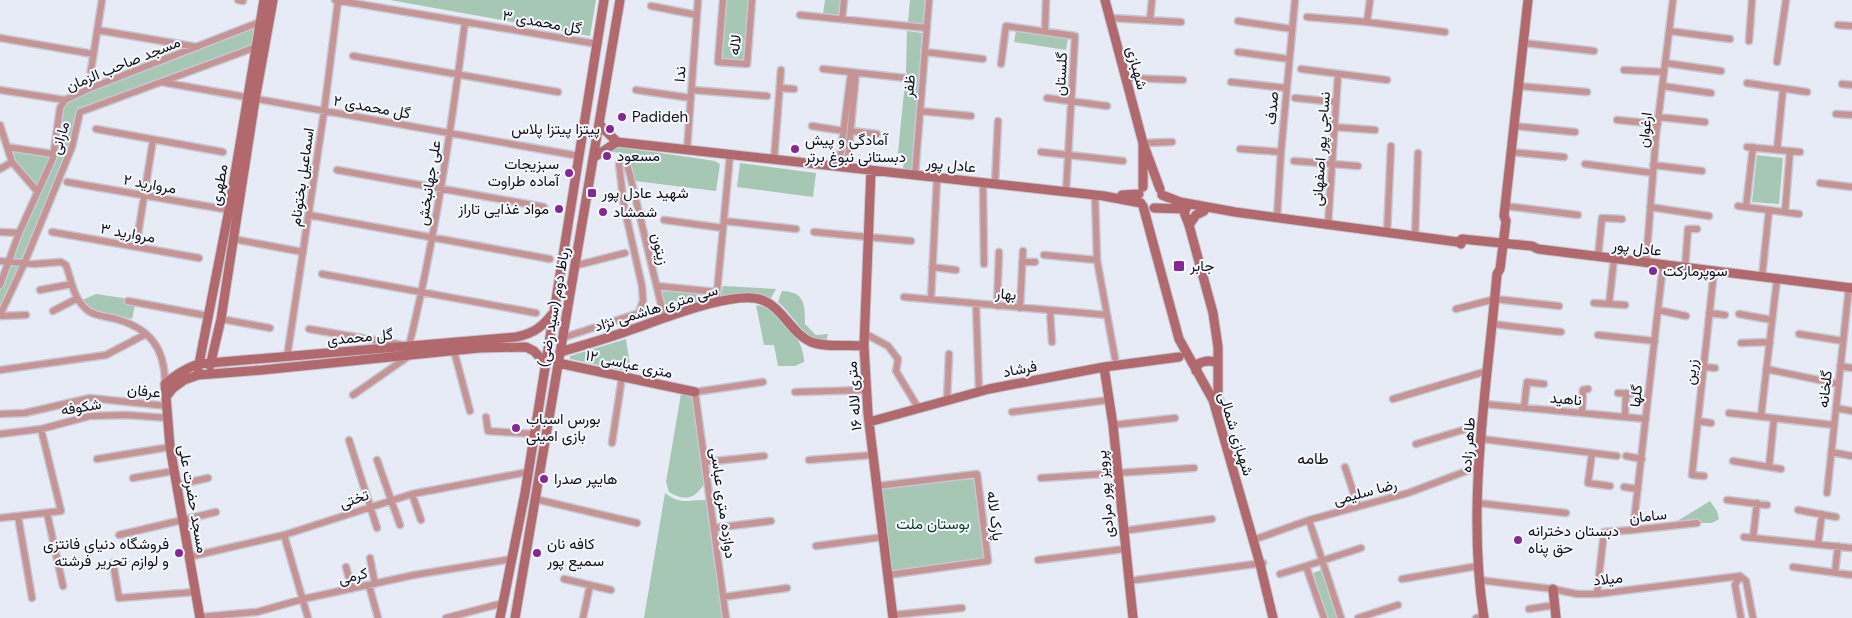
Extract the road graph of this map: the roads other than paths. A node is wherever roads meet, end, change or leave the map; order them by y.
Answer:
1 (101, 0) edge
2 (264, 0) edge
3 (273, 0) edge
4 (336, 0) edge
5 (604, 0) edge
6 (620, 0) edge
7 (698, 0) edge
8 (723, 0) edge
9 (752, 0) edge
10 (844, 0) edge
11 (929, 0) edge
12 (1046, 0) edge
13 (1105, 0) edge
14 (1152, 0) edge
15 (1295, 0) edge
16 (1370, 0) edge
17 (1528, 0) edge
18 (1673, 0) edge
19 (1752, 0) edge
20 (1786, 0) edge
21 (651, 6) dead end
22 (697, 14) junction
23 (800, 15) dead end
24 (1307, 17) dead end
25 (1110, 18) junction
26 (842, 19) junction
27 (1150, 20) junction
28 (1238, 21) dead end
29 (260, 22) junction
30 (465, 22) junction
31 (1181, 22) dead end
32 (1367, 22) junction
33 (1838, 25) dead end
34 (1852, 26) edge
35 (927, 28) junction
36 (1292, 29) junction
37 (97, 30) junction
38 (1669, 31) junction
39 (1045, 32) junction
40 (1445, 32) dead end
41 (0, 38) edge
42 (1730, 39) dead end
43 (1749, 41) dead end
44 (1524, 43) junction
45 (597, 44) junction
46 (199, 47) junction
47 (256, 47) junction
48 (1594, 51) dead end
49 (925, 52) junction
50 (1238, 52) dead end
51 (93, 54) junction
52 (353, 56) dead end
53 (983, 59) dead end
54 (1289, 59) junction
55 (1778, 62) dead end
56 (1665, 63) junction
57 (1002, 64) dead end
58 (823, 69) dead end
59 (1301, 69) dead end
60 (781, 70) dead end
61 (1624, 70) dead end
62 (1721, 71) dead end
63 (854, 72) junction
64 (1664, 72) junction
65 (458, 75) junction
66 (1338, 75) junction
67 (906, 78) dead end
68 (1126, 78) junction
69 (1183, 80) dead end
70 (1387, 80) dead end
71 (161, 82) junction
72 (1231, 82) dead end
73 (1747, 83) dead end
74 (1842, 84) dead end
75 (1852, 85) edge
76 (1519, 86) junction
77 (1662, 86) junction
78 (780, 88) junction
79 (1286, 88) junction
80 (88, 89) junction
81 (794, 89) dead end
82 (1783, 89) junction
83 (0, 90) edge
84 (636, 90) dead end
85 (692, 90) junction
86 (558, 92) dead end
87 (1587, 92) dead end
88 (1807, 92) dead end
89 (1711, 93) dead end
90 (767, 96) dead end
91 (691, 98) junction
92 (1047, 98) dead end
93 (1295, 98) dead end
94 (251, 99) junction
95 (65, 100) junction
96 (1072, 101) junction
97 (1336, 102) junction
98 (1107, 106) dead end
99 (920, 111) junction
100 (324, 112) junction
101 (1836, 114) dead end
102 (1852, 115) edge
103 (970, 116) dead end
104 (1616, 120) dead end
105 (1658, 120) junction
106 (998, 121) dead end
107 (1705, 122) dead end
108 (599, 124) junction
109 (0, 125) edge
110 (812, 126) dead end
111 (1514, 126) junction
112 (1334, 128) junction
113 (96, 129) dead end
114 (1375, 130) dead end
115 (847, 131) junction
116 (1575, 132) dead end
117 (449, 133) junction
118 (877, 134) dead end
119 (1, 135) edge
120 (153, 140) junction
121 (617, 142) junction
122 (1172, 142) dead end
123 (1143, 143) junction
124 (1391, 146) dead end
125 (7, 147) junction
126 (1240, 149) dead end
127 (687, 150) junction
128 (1777, 150) junction
129 (1790, 151) junction
130 (223, 152) dead end
131 (1041, 152) dead end
132 (1280, 152) junction
133 (1418, 152) dead end
134 (1511, 152) junction
135 (1800, 152) dead end
136 (53, 154) junction
137 (730, 155) junction
138 (1068, 155) junction
139 (579, 156) junction
140 (1564, 157) dead end
141 (593, 158) junction
142 (774, 160) junction
143 (1123, 160) dead end
144 (1294, 161) dead end
145 (12, 162) junction
146 (1332, 164) junction
147 (1585, 164) dead end
148 (1654, 165) junction
149 (1358, 166) dead end
150 (843, 167) junction
151 (0, 169) edge
152 (336, 170) dead end
153 (871, 170) junction
154 (1702, 171) dead end
155 (1653, 173) junction
156 (914, 175) junction
157 (937, 178) junction
158 (67, 182) dead end
159 (983, 183) junction
160 (1820, 183) dead end
161 (995, 184) junction
162 (1852, 187) edge
163 (440, 190) junction
164 (37, 191) junction
165 (1066, 192) junction
166 (1161, 192) junction
167 (1099, 195) junction
168 (144, 196) junction
169 (1141, 198) junction
170 (1181, 206) junction
171 (1505, 206) junction
172 (1738, 206) dead end
173 (544, 207) dead end
174 (1650, 207) junction
175 (1746, 207) junction
176 (1154, 208) junction
177 (229, 210) junction
178 (1769, 210) junction
179 (1204, 211) junction
180 (1235, 212) junction
181 (1785, 212) junction
182 (1799, 214) dead end
183 (309, 215) junction
184 (1578, 215) dead end
185 (1709, 216) dead end
186 (1277, 218) junction
187 (1622, 219) dead end
188 (664, 220) dead end
189 (724, 221) junction
190 (1328, 224) junction
191 (1189, 225) junction
192 (723, 228) junction
193 (796, 229) dead end
194 (1697, 229) dead end
195 (0, 232) edge
196 (52, 232) dead end
197 (814, 232) dead end
198 (19, 233) junction
199 (1386, 233) junction
200 (1415, 237) junction
201 (868, 238) junction
202 (233, 239) junction
203 (432, 239) junction
204 (911, 241) dead end
205 (1500, 246) junction
206 (136, 247) junction
207 (1023, 251) dead end
208 (303, 252) junction
209 (999, 252) dead end
210 (625, 253) dead end
211 (1044, 255) dead end
212 (1598, 257) junction
213 (199, 258) dead end
214 (550, 259) dead end
215 (1614, 259) junction
216 (1097, 260) junction
217 (0, 261) edge
218 (8, 262) junction
219 (1022, 262) junction
220 (1035, 262) dead end
221 (1646, 263) junction
222 (24, 264) junction
223 (562, 264) junction
224 (984, 264) dead end
225 (1663, 265) junction
226 (574, 266) junction
227 (932, 267) junction
228 (1684, 268) junction
229 (956, 270) dead end
230 (1714, 271) junction
231 (322, 274) dead end
232 (1762, 277) junction
233 (1777, 279) junction
234 (72, 284) junction
235 (0, 285) edge
236 (657, 286) junction
237 (1850, 288) edge
238 (40, 290) dead end
239 (717, 292) junction
240 (422, 293) junction
241 (904, 297) dead end
242 (76, 299) junction
243 (931, 299) junction
244 (1495, 299) junction
245 (128, 302) dead end
246 (716, 303) junction
247 (1594, 303) dead end
248 (976, 304) junction
249 (1609, 304) junction
250 (1625, 305) dead end
251 (997, 306) junction
252 (1559, 306) dead end
253 (1020, 308) junction
254 (1456, 309) dead end
255 (1658, 310) junction
256 (53, 311) dead end
257 (1050, 311) junction
258 (536, 312) dead end
259 (554, 312) junction
260 (1710, 313) junction
261 (1739, 314) dead end
262 (0, 315) edge
263 (26, 315) dead end
264 (1107, 315) junction
265 (1725, 315) dead end
266 (209, 316) junction
267 (1686, 316) dead end
268 (664, 317) junction
269 (221, 319) junction
270 (1772, 320) junction
271 (1492, 324) junction
272 (270, 328) dead end
273 (309, 329) dead end
274 (1561, 332) dead end
275 (864, 333) junction
276 (146, 334) junction
277 (528, 334) junction
278 (1800, 334) dead end
279 (1598, 335) dead end
280 (562, 338) junction
281 (1655, 341) junction
282 (1843, 341) junction
283 (1052, 342) dead end
284 (1770, 342) junction
285 (1741, 343) dead end
286 (409, 346) junction
287 (864, 346) junction
288 (526, 347) junction
289 (454, 351) junction
290 (560, 352) junction
291 (949, 354) dead end
292 (410, 356) junction
293 (288, 357) junction
294 (1179, 357) dead end
295 (1115, 358) dead end
296 (210, 363) junction
297 (558, 363) junction
298 (1218, 363) junction
299 (198, 364) junction
300 (546, 364) junction
301 (1840, 366) junction
302 (1704, 367) junction
303 (1104, 368) junction
304 (1715, 368) dead end
305 (1852, 368) edge
306 (1766, 369) junction
307 (0, 370) edge
308 (1196, 371) junction
309 (1487, 371) junction
310 (211, 374) junction
311 (198, 375) junction
312 (622, 377) junction
313 (763, 382) dead end
314 (165, 384) junction
315 (1544, 384) dead end
316 (1838, 384) junction
317 (867, 390) junction
318 (1588, 390) dead end
319 (695, 392) junction
320 (794, 392) dead end
321 (979, 392) junction
322 (1618, 393) dead end
323 (353, 395) dead end
324 (1393, 399) dead end
325 (1109, 400) junction
326 (166, 401) junction
327 (947, 401) junction
328 (1484, 404) junction
329 (1524, 408) junction
330 (1836, 408) junction
331 (919, 409) junction
332 (470, 411) dead end
333 (1852, 411) edge
334 (1012, 412) dead end
335 (1582, 413) junction
336 (1729, 413) dead end
337 (0, 414) edge
338 (1761, 416) junction
339 (486, 417) dead end
340 (1625, 417) junction
341 (168, 418) junction
342 (1174, 418) dead end
343 (1774, 418) junction
344 (1646, 419) junction
345 (1698, 421) junction
346 (869, 422) junction
347 (1711, 423) dead end
348 (1483, 424) junction
349 (1834, 425) junction
350 (1113, 426) junction
351 (41, 429) junction
352 (0, 434) edge
353 (534, 434) junction
354 (1482, 439) junction
355 (349, 440) dead end
356 (612, 443) dead end
357 (1416, 444) dead end
358 (170, 447) junction
359 (1831, 452) junction
360 (1592, 453) junction
361 (873, 455) junction
362 (764, 456) dead end
363 (1617, 456) dead end
364 (1626, 456) dead end
365 (1852, 456) edge
366 (97, 459) dead end
367 (1642, 459) junction
368 (377, 460) dead end
369 (809, 460) dead end
370 (1733, 461) dead end
371 (705, 462) junction
372 (1480, 466) junction
373 (1345, 467) dead end
374 (1769, 467) junction
375 (1194, 468) dead end
376 (1781, 469) dead end
377 (174, 471) junction
378 (528, 472) junction
379 (1117, 473) junction
380 (1704, 476) dead end
381 (133, 478) dead end
382 (208, 478) dead end
383 (1041, 478) dead end
384 (176, 485) junction
385 (877, 486) junction
386 (1610, 486) dead end
387 (1624, 487) dead end
388 (1638, 489) junction
389 (1827, 493) dead end
390 (412, 494) junction
391 (390, 500) junction
392 (535, 500) junction
393 (1727, 500) dead end
394 (1478, 503) junction
395 (1757, 503) junction
396 (1767, 505) dead end
397 (1358, 506) junction
398 (369, 507) junction
399 (1798, 510) dead end
400 (216, 512) dead end
401 (47, 513) junction
402 (1566, 513) dead end
403 (1822, 514) junction
404 (18, 516) junction
405 (1836, 517) dead end
406 (0, 518) edge
407 (182, 519) junction
408 (421, 520) dead end
409 (1212, 520) dead end
410 (1309, 520) junction
411 (771, 521) dead end
412 (637, 523) dead end
413 (1697, 523) dead end
414 (400, 525) dead end
415 (377, 528) dead end
416 (714, 528) junction
417 (1633, 530) junction
418 (1122, 531) junction
419 (119, 535) dead end
420 (284, 536) junction
421 (883, 537) junction
422 (1744, 537) dead end
423 (1753, 538) junction
424 (1256, 539) junction
425 (1818, 544) junction
426 (816, 546) dead end
427 (1838, 546) junction
428 (1361, 548) dead end
429 (1852, 548) edge
430 (1124, 549) junction
431 (189, 557) junction
432 (370, 558) dead end
433 (512, 559) junction
434 (1038, 560) dead end
435 (1323, 561) junction
436 (113, 563) dead end
437 (1261, 564) junction
438 (1306, 566) junction
439 (1478, 566) junction
440 (346, 567) dead end
441 (1793, 567) dead end
442 (1835, 572) junction
443 (1280, 574) dead end
444 (888, 575) junction
445 (1852, 575) edge
446 (1740, 576) junction
447 (564, 579) dead end
448 (1402, 579) dead end
449 (1479, 580) junction
450 (1128, 582) junction
451 (372, 585) junction
452 (590, 585) junction
453 (63, 586) dead end
454 (787, 588) dead end
455 (352, 589) junction
456 (1553, 589) junction
457 (611, 590) dead end
458 (195, 592) junction
459 (1597, 594) junction
460 (723, 597) junction
461 (32, 598) dead end
462 (303, 599) junction
463 (503, 603) junction
464 (1398, 605) dead end
465 (1555, 605) junction
466 (962, 608) dead end
467 (1529, 609) dead end
468 (1752, 610) junction
469 (1740, 615) edge
470 (200, 617) edge
471 (893, 617) edge
472 (1481, 617) edge
473 (308, 618) edge
474 (378, 618) edge
475 (446, 618) edge
476 (500, 618) edge
477 (515, 618) edge
478 (583, 618) edge
479 (726, 618) edge
480 (1132, 618) edge
481 (1272, 618) edge
482 (1278, 618) edge
483 (1324, 618) edge
484 (1341, 618) edge
485 (1358, 618) edge
486 (1556, 618) edge
487 (1753, 618) edge

1 - 37 street
2 - 29 street, مطهری
3 - 94 street, مطهری
4 - 30 street, گل محمدی ۳
4 - 100 street, اسماعیل بختونام
5 - 45 street, رباط دوم (سید رضی)
6 - 108 street, رباط دوم (سید رضی)
7 - 22 street, ندا
8 - 9 street, لاله
10 - 26 street
11 - 35 street, ظفر
12 - 39 street
13 - 25 street, شهبازی
14 - 27 street
15 - 36 street, صدف
16 - 32 street
17 - 44 street, طاهر زاده
18 - 38 street, ارغوان
19 - 43 street
20 - 55 street
21 - 22 street
22 - 85 street, ندا
23 - 26 street
24 - 32 street
25 - 27 street
25 - 68 street, شهبازی
26 - 35 street
27 - 31 street
28 - 36 street
29 - 46 street, مسجد صاحب الزمان
29 - 47 street, مطهری
30 - 45 street, گل محمدی ۳
30 - 65 street, علی جهانبخش
32 - 40 street
33 - 34 street
35 - 49 street, ظفر
36 - 54 street, صدف
37 - 46 street
37 - 51 street
38 - 42 street
38 - 56 street, ارغوان
39 - 57 street, گلستان
39 - 96 street, گلستان
41 - 51 street
44 - 48 street
44 - 76 street, طاهر زاده
45 - 139 street, رباط دوم (سید رضی)
46 - 80 street, مسجد صاحب الزمان
47 - 71 street, مارانی
47 - 94 street, مطهری
49 - 53 street
49 - 99 street, ظفر
50 - 54 street
51 - 80 street
52 - 65 street
54 - 79 street, صدف
56 - 62 street
56 - 64 street, ارغوان
58 - 63 street
59 - 66 street
60 - 78 street
61 - 64 street
63 - 67 street
63 - 115 street
64 - 77 street, ارغوان
65 - 86 street
65 - 117 street, علی جهانبخش
66 - 70 street
66 - 97 street, نساجی پور اصفهانی
68 - 69 street
68 - 123 street, شهبازی
71 - 94 street, گل محمدی ۲
71 - 222 street, مارانی
72 - 79 street
73 - 82 street
74 - 75 street
76 - 87 street
76 - 111 street, طاهر زاده
77 - 89 street
77 - 105 street, ارغوان
78 - 81 street
78 - 142 street
79 - 132 street, صدف
80 - 95 street, مسجد صاحب الزمان
82 - 88 street
82 - 128 street
83 - 95 street
84 - 91 street
85 - 90 street
85 - 91 street, ندا
91 - 127 street, ندا
92 - 96 street
93 - 97 street
94 - 100 street, گل محمدی ۲
94 - 177 street, مطهری
94 - 202 street, مطهری
95 - 136 street, مسجد صاحب الزمان
96 - 98 street
96 - 138 street, گلستان
97 - 112 street, نساجی پور اصفهانی
99 - 103 street
99 - 156 street, ظفر
100 - 117 street, گل محمدی ۲
100 - 183 street, اسماعیل بختونام
101 - 102 street
104 - 105 street
105 - 107 street
105 - 148 street, ارغوان
106 - 161 street
108 - 121 street
108 - 141 street, رباط دوم (سید رضی)
109 - 119 street
110 - 115 street
111 - 116 street
111 - 134 street, طاهر زاده
112 - 114 street
112 - 146 street, نساجی پور اصفهانی
113 - 120 street
115 - 118 street
115 - 150 street
117 - 139 street, گل محمدی ۲
117 - 163 street, علی جهانبخش
119 - 125 street
120 - 130 street
120 - 168 street
121 - 127 street, عادل پور
121 - 141 street
122 - 123 street
123 - 166 street, شهبازی
123 - 169 street, شهبازی
124 - 199 street
125 - 136 street
125 - 145 street
126 - 132 street
127 - 137 street, عادل پور
128 - 129 street
128 - 175 street
129 - 135 street
129 - 181 street
131 - 138 street
132 - 186 street, صدف
133 - 200 street
134 - 140 street
134 - 171 street, طاهر زاده
136 - 164 street, مسجد صاحب الزمان
137 - 142 street, عادل پور
137 - 189 street
138 - 143 street
138 - 165 street, گلستان
139 - 223 street, رباط دوم (سید رضی)
141 - 226 street, رباط دوم (سید رضی)
142 - 150 street, عادل پور
144 - 146 street
145 - 151 street
145 - 164 street
146 - 149 street
146 - 190 street, نساجی پور اصفهانی
147 - 155 street
148 - 154 street
148 - 155 street, ارغوان
150 - 153 street, عادل پور
152 - 163 street
153 - 156 street, عادل پور
153 - 201 street, ۱۶ متری لاله
155 - 174 street, ارغوان
156 - 157 street, عادل پور
157 - 159 street, عادل پور
157 - 227 street
158 - 168 street, مروارید ۲
159 - 161 street, عادل پور
159 - 224 street
160 - 162 street
161 - 165 street, عادل پور
163 - 173 street
163 - 203 street, علی جهانبخش
164 - 198 street, مسجد صاحب الزمان
165 - 167 street, عادل پور
166 - 169 street
166 - 170 street
166 - 176 street
167 - 169 street, عادل پور
167 - 216 street
168 - 177 street, مروارید ۲
168 - 206 street
169 - 176 street
169 - 308 street, شهبازی شمالی
170 - 176 street
170 - 179 street
170 - 180 street
170 - 191 street, شهبازی شمالی
171 - 184 street
171 - 205 street, طاهر زاده
172 - 175 street
174 - 185 street
174 - 221 street, ارغوان
175 - 178 street
177 - 266 street, مطهری
178 - 181 street
178 - 232 street
179 - 180 street
179 - 191 street
180 - 186 street, عادل پور
181 - 182 street
183 - 203 street
183 - 208 street, اسماعیل بختونام
186 - 190 street, عادل پور
187 - 212 street
188 - 192 street
189 - 192 street
189 - 193 street
190 - 199 street, عادل پور
191 - 298 street, شهبازی شمالی
192 - 239 street
194 - 228 street
195 - 198 street
196 - 206 street, مروارید ۳
197 - 201 street
198 - 218 street, مسجد صاحب الزمان
199 - 200 street, عادل پور
200 - 205 street, عادل پور
201 - 204 street
201 - 275 street, ۱۶ متری لاله
202 - 208 street
202 - 269 street, مطهری
203 - 214 street
203 - 240 street, علی جهانبخش
205 - 212 street, عادل پور
205 - 244 street, طاهر زاده
206 - 213 street, مروارید ۳
207 - 219 street
208 - 293 street, اسماعیل بختونام
209 - 251 street
210 - 226 street
211 - 216 street
212 - 215 street, عادل پور
215 - 221 street, عادل پور
215 - 249 street
216 - 264 street
217 - 218 street
218 - 222 street
218 - 235 street, مسجد صاحب الزمان
219 - 220 street
219 - 253 street
221 - 225 street, عادل پور
222 - 234 street
222 - 262 street, مارانی
223 - 226 street
223 - 259 street, رباط دوم (سید رضی)
225 - 228 street, عادل پور
225 - 255 street, گلها
226 - 280 street, رباط دوم (سید رضی)
227 - 229 street
227 - 243 street
228 - 230 street, عادل پور
230 - 232 street, عادل پور
230 - 260 street, زرین
231 - 240 street
232 - 233 street, عادل پور
233 - 237 street, عادل پور
233 - 270 street
234 - 238 street
234 - 242 street
236 - 239 street
236 - 268 street, زیتون
236 - 280 street, زیتون
237 - 282 street, گلخانه
239 - 246 street
240 - 258 street
240 - 286 street, علی جهانبخش
241 - 243 street, بهار
242 - 256 street
242 - 276 street
243 - 248 street, بهار
244 - 252 street
244 - 254 street
244 - 271 street, طاهر زاده
245 - 266 street
246 - 268 street, سی متری هاشمی نژاد
246 - 287 street, سی متری هاشمی نژاد
247 - 249 street
248 - 251 street, بهار
248 - 321 street
249 - 250 street
251 - 253 street, بهار
253 - 257 street, بهار
255 - 267 street
255 - 281 street, گلها
257 - 264 street, بهار
257 - 283 street
259 - 277 street, گل محمدی
259 - 300 street, رباط دوم (سید رضی)
260 - 265 street
260 - 302 street, زرین
261 - 270 street
262 - 263 street
264 - 295 street
266 - 299 street, مطهری
268 - 290 street, سی متری هاشمی نژاد
269 - 272 street
269 - 296 street, مطهری
270 - 284 street
271 - 274 street
271 - 309 street, طاهر زاده
273 - 286 street
275 - 287 street, ۱۶ متری لاله
275 - 331 street
276 - 307 street
276 - 314 street
277 - 286 street, گل محمدی
277 - 288 street
278 - 282 street
279 - 281 street
280 - 290 street, رباط دوم (سید رضی)
281 - 344 street, گلها
282 - 301 street, گلخانه
284 - 285 street
284 - 306 street
286 - 292 street
286 - 293 street, گل محمدی
287 - 317 street, ۱۶ متری لاله
288 - 289 street, گل محمدی
288 - 300 street
289 - 292 street, گل محمدی
289 - 332 street
290 - 297 street, رباط دوم (سید رضی)
291 - 327 street
292 - 310 street, گل محمدی
292 - 323 street
293 - 296 street, گل محمدی
294 - 303 street, فرشاد
296 - 299 street, گل محمدی
296 - 310 street, مطهری
297 - 312 street, ۱۲ متری عباسی
297 - 392 street, رباط دوم (سید رضی)
298 - 308 street
298 - 424 street, شهبازی شمالی
299 - 311 street, مطهری
299 - 314 street, گل محمدی
300 - 353 street, رباط دوم (سید رضی)
301 - 305 street
301 - 316 street, گلخانه
302 - 304 street
302 - 345 street, زرین
303 - 321 street, فرشاد
303 - 325 street, پرویز پور مرادی
306 - 316 street
306 - 338 street
308 - 437 street, شهبازی شمالی
309 - 324 street
309 - 328 street, طاهر زاده
310 - 311 street, گل محمدی
311 - 326 street, گل محمدی
312 - 319 street, ۱۲ متری عباسی
312 - 356 street
313 - 319 street
314 - 326 street, مسجد حضرت علی
315 - 329 street
316 - 330 street, گلخانه
317 - 320 street
317 - 346 street, ۱۶ متری لاله
318 - 335 street
319 - 371 street, دوازده متری عباسی
321 - 327 street, فرشاد
322 - 340 street
325 - 334 street
325 - 350 street, پرویز پور مرادی
326 - 337 street, عرفان
326 - 341 street, مسجد حضرت علی
327 - 331 street, فرشاد
328 - 329 street, ناهید
328 - 348 street, طاهر زاده
329 - 335 street, ناهید
330 - 333 street
330 - 349 street, گلخانه
331 - 346 street, فرشاد
335 - 340 street, ناهید
336 - 338 street
338 - 343 street
339 - 353 street
340 - 344 street, ناهید
341 - 351 street, شکوفه
341 - 358 street, مسجد حضرت علی
342 - 350 street
343 - 349 street
343 - 374 street
344 - 367 street, گلها
345 - 347 street
345 - 380 street, زرین
346 - 361 street, ۱۶ متری لاله
348 - 354 street, طاهر زاده
348 - 357 street
349 - 359 street, گلخانه
350 - 379 street, پرویز پور مرادی
351 - 352 street, شکوفه
351 - 401 street
353 - 378 street, رباط دوم (سید رضی)
354 - 360 street
354 - 372 street, طاهر زاده
355 - 398 street
358 - 366 street
358 - 377 street, مسجد حضرت علی
359 - 365 street
359 - 389 street, گلخانه
360 - 363 street
360 - 386 street
361 - 369 street
361 - 385 street, ۱۶ متری لاله
362 - 371 street
364 - 367 street
367 - 388 street, گلها
368 - 391 street
370 - 374 street
371 - 416 street, دوازده متری عباسی
372 - 394 street, طاهر زاده
372 - 397 street, رضا سلیمی
373 - 397 street
374 - 376 street
375 - 379 street
377 - 381 street
377 - 384 street, مسجد حضرت علی
378 - 390 street, تختی
378 - 433 street, رباط دوم (سید رضی)
379 - 383 street
379 - 418 street, پرویز پور مرادی
382 - 384 street
384 - 407 street, مسجد حضرت علی
385 - 421 street, ۱۶ متری لاله
385 - 444 street, پارک لاله
387 - 388 street
388 - 417 street, گلها
390 - 391 street, تختی
390 - 408 street
391 - 398 street, تختی
391 - 414 street
392 - 412 street
392 - 477 street, رباط دوم (سید رضی)
393 - 395 street
394 - 402 street
394 - 439 street, طاهر زاده
395 - 396 street
395 - 423 street
397 - 410 street, رضا سلیمی
398 - 415 street
398 - 420 street, تختی
399 - 403 street
400 - 407 street
401 - 404 street
401 - 453 street
403 - 405 street
403 - 425 street
404 - 406 street
404 - 461 street
407 - 419 street
407 - 431 street, مسجد حضرت علی
409 - 418 street
410 - 424 street, رضا سلیمی
410 - 435 street
411 - 416 street
413 - 417 street, سامان
416 - 460 street, دوازده متری عباسی
417 - 459 street, سامان
418 - 430 street, پرویز پور مرادی
420 - 431 street, تختی
420 - 462 street
421 - 426 street
421 - 444 street, ۱۶ متری لاله
422 - 423 street
423 - 425 street
424 - 437 street, شهبازی شمالی
425 - 427 street
427 - 429 street
427 - 442 street
428 - 435 street
430 - 434 street
430 - 450 street, پرویز پور مرادی
431 - 458 street, مسجد حضرت علی
432 - 451 street
433 - 451 street, کرمی
433 - 463 street, رباط دوم (سید رضی)
435 - 438 street
435 - 484 street
436 - 458 street
437 - 450 street
437 - 481 street, شهبازی شمالی
437 - 482 street, شهبازی شمالی
438 - 443 street
438 - 483 street
439 - 448 street
439 - 449 street, طاهر زاده
440 - 455 street
441 - 442 street
442 - 445 street
444 - 471 street, ۱۶ متری لاله
446 - 459 street, میلاد
446 - 468 street
446 - 469 street
447 - 452 street
449 - 456 street, میلاد
449 - 472 street, طاهر زاده
450 - 480 street, پرویز پور مرادی
451 - 455 street, کرمی
451 - 474 street
452 - 457 street
452 - 478 street
454 - 460 street
455 - 462 street, کرمی
456 - 459 street, میلاد
456 - 465 street
458 - 470 street, مسجد حضرت علی
460 - 479 street, دوازده متری عباسی
462 - 470 street, کرمی
462 - 473 street
463 - 475 street
463 - 476 street, رباط دوم (سید رضی)
464 - 485 street
465 - 467 street
465 - 486 street
466 - 471 street
468 - 469 street
468 - 487 street

